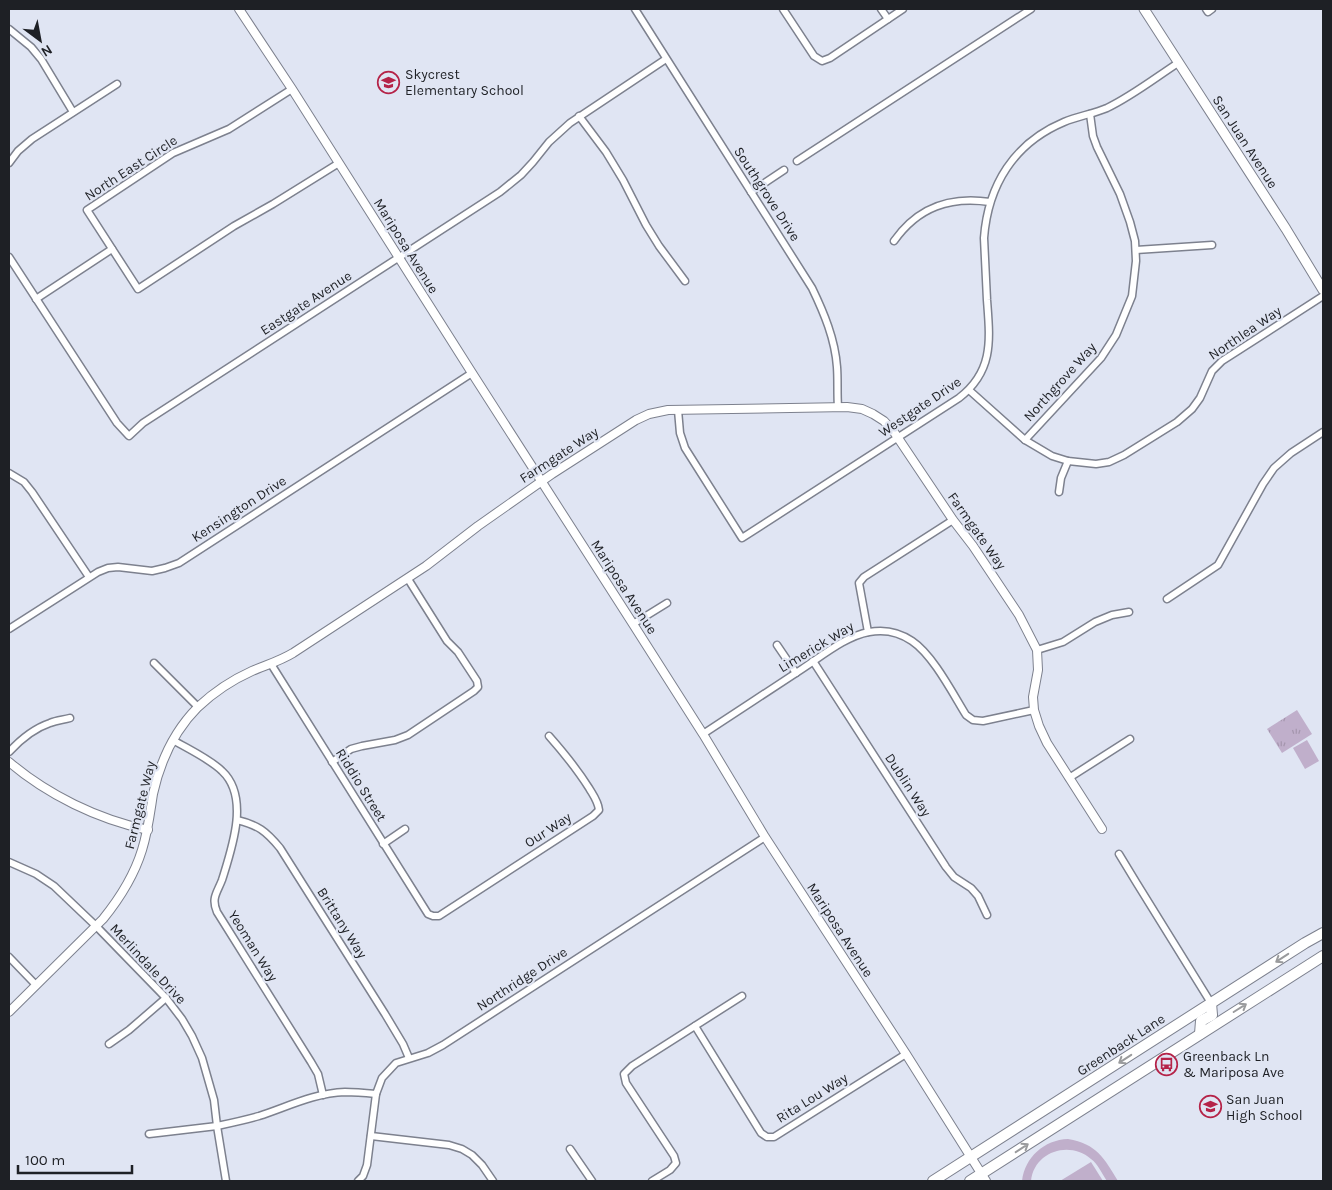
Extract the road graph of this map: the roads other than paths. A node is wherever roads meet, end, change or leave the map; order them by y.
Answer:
1 (238, 9) edge
2 (635, 9) edge
3 (783, 9) edge
4 (881, 9) edge
5 (903, 9) edge
6 (1031, 9) edge
7 (1144, 9) edge
8 (1206, 9) edge
9 (1212, 9) edge
10 (888, 19) junction
11 (9, 29) edge
12 (666, 59) junction
13 (1178, 63) junction
14 (117, 84) dead end
15 (292, 89) junction
16 (73, 112) junction
17 (1090, 114) junction
18 (579, 116) junction
19 (798, 162) dead end
20 (9, 163) edge
21 (339, 163) junction
22 (784, 170) dead end
23 (751, 192) junction
24 (990, 202) junction
25 (894, 241) dead end
26 (1212, 245) dead end
27 (112, 249) junction
28 (1136, 250) junction
29 (9, 257) edge
30 (399, 258) junction
31 (686, 281) dead end
32 (1323, 290) edge
33 (1323, 296) edge
34 (36, 299) junction
35 (472, 373) junction
36 (969, 390) junction
37 (838, 407) junction
38 (678, 410) junction
39 (1323, 432) edge
40 (898, 437) junction
41 (1025, 440) junction
42 (1068, 461) junction
43 (9, 473) edge
44 (542, 481) junction
45 (1059, 492) dead end
46 (952, 520) junction
47 (89, 578) junction
48 (408, 578) junction
49 (1167, 599) dead end
50 (667, 604) dead end
51 (1130, 612) dead end
52 (633, 624) junction
53 (9, 630) edge
54 (868, 632) junction
55 (777, 645) dead end
56 (1038, 650) junction
57 (813, 661) junction
58 (154, 663) dead end
59 (271, 664) junction
60 (796, 673) junction
61 (198, 707) junction
62 (1034, 710) junction
63 (70, 718) dead end
64 (703, 734) junction
65 (549, 736) dead end
66 (1130, 739) dead end
67 (173, 740) junction
68 (9, 752) edge
69 (9, 762) edge
70 (332, 762) junction
71 (1069, 778) junction
72 (237, 820) junction
73 (405, 829) dead end
74 (1102, 829) dead end
75 (148, 830) junction
76 (765, 837) junction
77 (383, 844) junction
78 (1119, 854) dead end
79 (9, 862) edge
80 (987, 915) dead end
81 (433, 916) joint
82 (96, 926) junction
83 (1323, 933) edge
84 (1323, 956) edge
85 (9, 957) edge
86 (36, 985) junction
87 (742, 996) dead end
88 (166, 998) junction
89 (1211, 1003) junction
90 (9, 1012) edge
91 (695, 1026) junction
92 (1200, 1034) junction
93 (109, 1044) dead end
94 (906, 1054) junction
95 (409, 1058) junction
96 (323, 1094) junction
97 (376, 1094) junction
98 (217, 1126) junction
99 (149, 1134) dead end
100 (372, 1136) junction
101 (570, 1149) dead end
102 (971, 1158) junction
103 (983, 1178) edge
104 (226, 1181) edge
105 (358, 1181) edge
106 (493, 1181) edge
107 (592, 1181) edge
108 (652, 1181) edge
109 (933, 1181) edge
110 (970, 1181) edge

1 - 15 street, Mariposa Avenue
2 - 12 street, Southgrove Drive
3 - 10 street
4 - 10 street
5 - 10 street
6 - 19 street
7 - 13 main road, San Juan Avenue
8 - 9 street
11 - 16 street
12 - 18 street, Eastgate Avenue
12 - 23 street, Southgrove Drive
13 - 17 street, Westgate Drive
13 - 32 main road, San Juan Avenue
14 - 16 street
15 - 21 street, Mariposa Avenue
15 - 27 street, North East Circle
16 - 20 street
17 - 24 street, Westgate Drive
17 - 28 street, Northgrove Way
18 - 30 street, Eastgate Avenue
18 - 31 street
21 - 27 street, North East Circle
21 - 30 street, Mariposa Avenue
22 - 23 street
23 - 37 street, Southgrove Drive
24 - 25 street
24 - 36 street, Westgate Drive
26 - 28 street
27 - 34 street
28 - 41 street, Northgrove Way
29 - 34 street, Eastgate Avenue
30 - 34 street, Eastgate Avenue
30 - 35 street, Mariposa Avenue
33 - 42 street, Northlea Way
35 - 44 street, Mariposa Avenue
35 - 47 street, Kensington Drive
36 - 40 street, Westgate Drive
36 - 41 street, Northlea Way
37 - 38 street, Farmgate Way
37 - 40 street, Farmgate Way
38 - 40 street, Westgate Drive
38 - 44 street, Farmgate Way
39 - 49 street
40 - 46 street, Farmgate Way
41 - 42 street, Northlea Way
42 - 45 street
43 - 47 street
44 - 48 street, Farmgate Way
44 - 52 street, Mariposa Avenue
46 - 54 street
46 - 56 street, Farmgate Way
47 - 53 street, Kensington Drive
48 - 59 street, Farmgate Way
48 - 70 street
50 - 52 street
51 - 56 street
52 - 64 street, Mariposa Avenue
54 - 57 street, Limerick Way
54 - 62 street, Limerick Way
55 - 60 street
56 - 62 street
57 - 60 street, Limerick Way
57 - 80 street, Dublin Way
58 - 61 street
59 - 61 street, Farmgate Way
59 - 70 street, Riddio Street
60 - 64 street, Limerick Way
61 - 67 street, Farmgate Way
62 - 71 street
63 - 68 street
64 - 76 street, Mariposa Avenue
65 - 81 street, Our Way
66 - 71 street
67 - 72 street, Yeoman Way
67 - 75 street, Farmgate Way
69 - 75 street
70 - 77 street, Riddio Street
71 - 74 street
72 - 95 street, Brittany Way
72 - 96 street, Yeoman Way
73 - 77 street
75 - 82 street, Farmgate Way
76 - 94 street, Mariposa Avenue
76 - 95 street, Northridge Drive
77 - 81 street, Riddio Street
78 - 89 street
79 - 82 street, Merlindale Drive
82 - 86 street, Farmgate Way
82 - 88 street, Merlindale Drive
83 -> 89 main road, Greenback Lane
92 -> 84 main road
85 - 86 street
86 - 90 street, Farmgate Way
87 - 91 street
88 - 93 street
88 - 98 street, Merlindale Drive
89 - 92 main road
89 -> 102 main road, Greenback Lane
91 - 94 street, Rita Lou Way
91 - 108 street
103 -> 92 main road
94 - 102 street, Mariposa Avenue
95 - 97 street, Northridge Drive
96 - 97 street
96 - 98 street
97 - 100 street, Northridge Drive
98 - 99 street
98 - 104 street, Merlindale Drive
100 - 105 street, Northridge Drive
100 - 106 street
101 - 107 street
102 - 103 street, Mariposa Avenue
102 - 109 main road, Greenback Lane
103 - 110 main road

